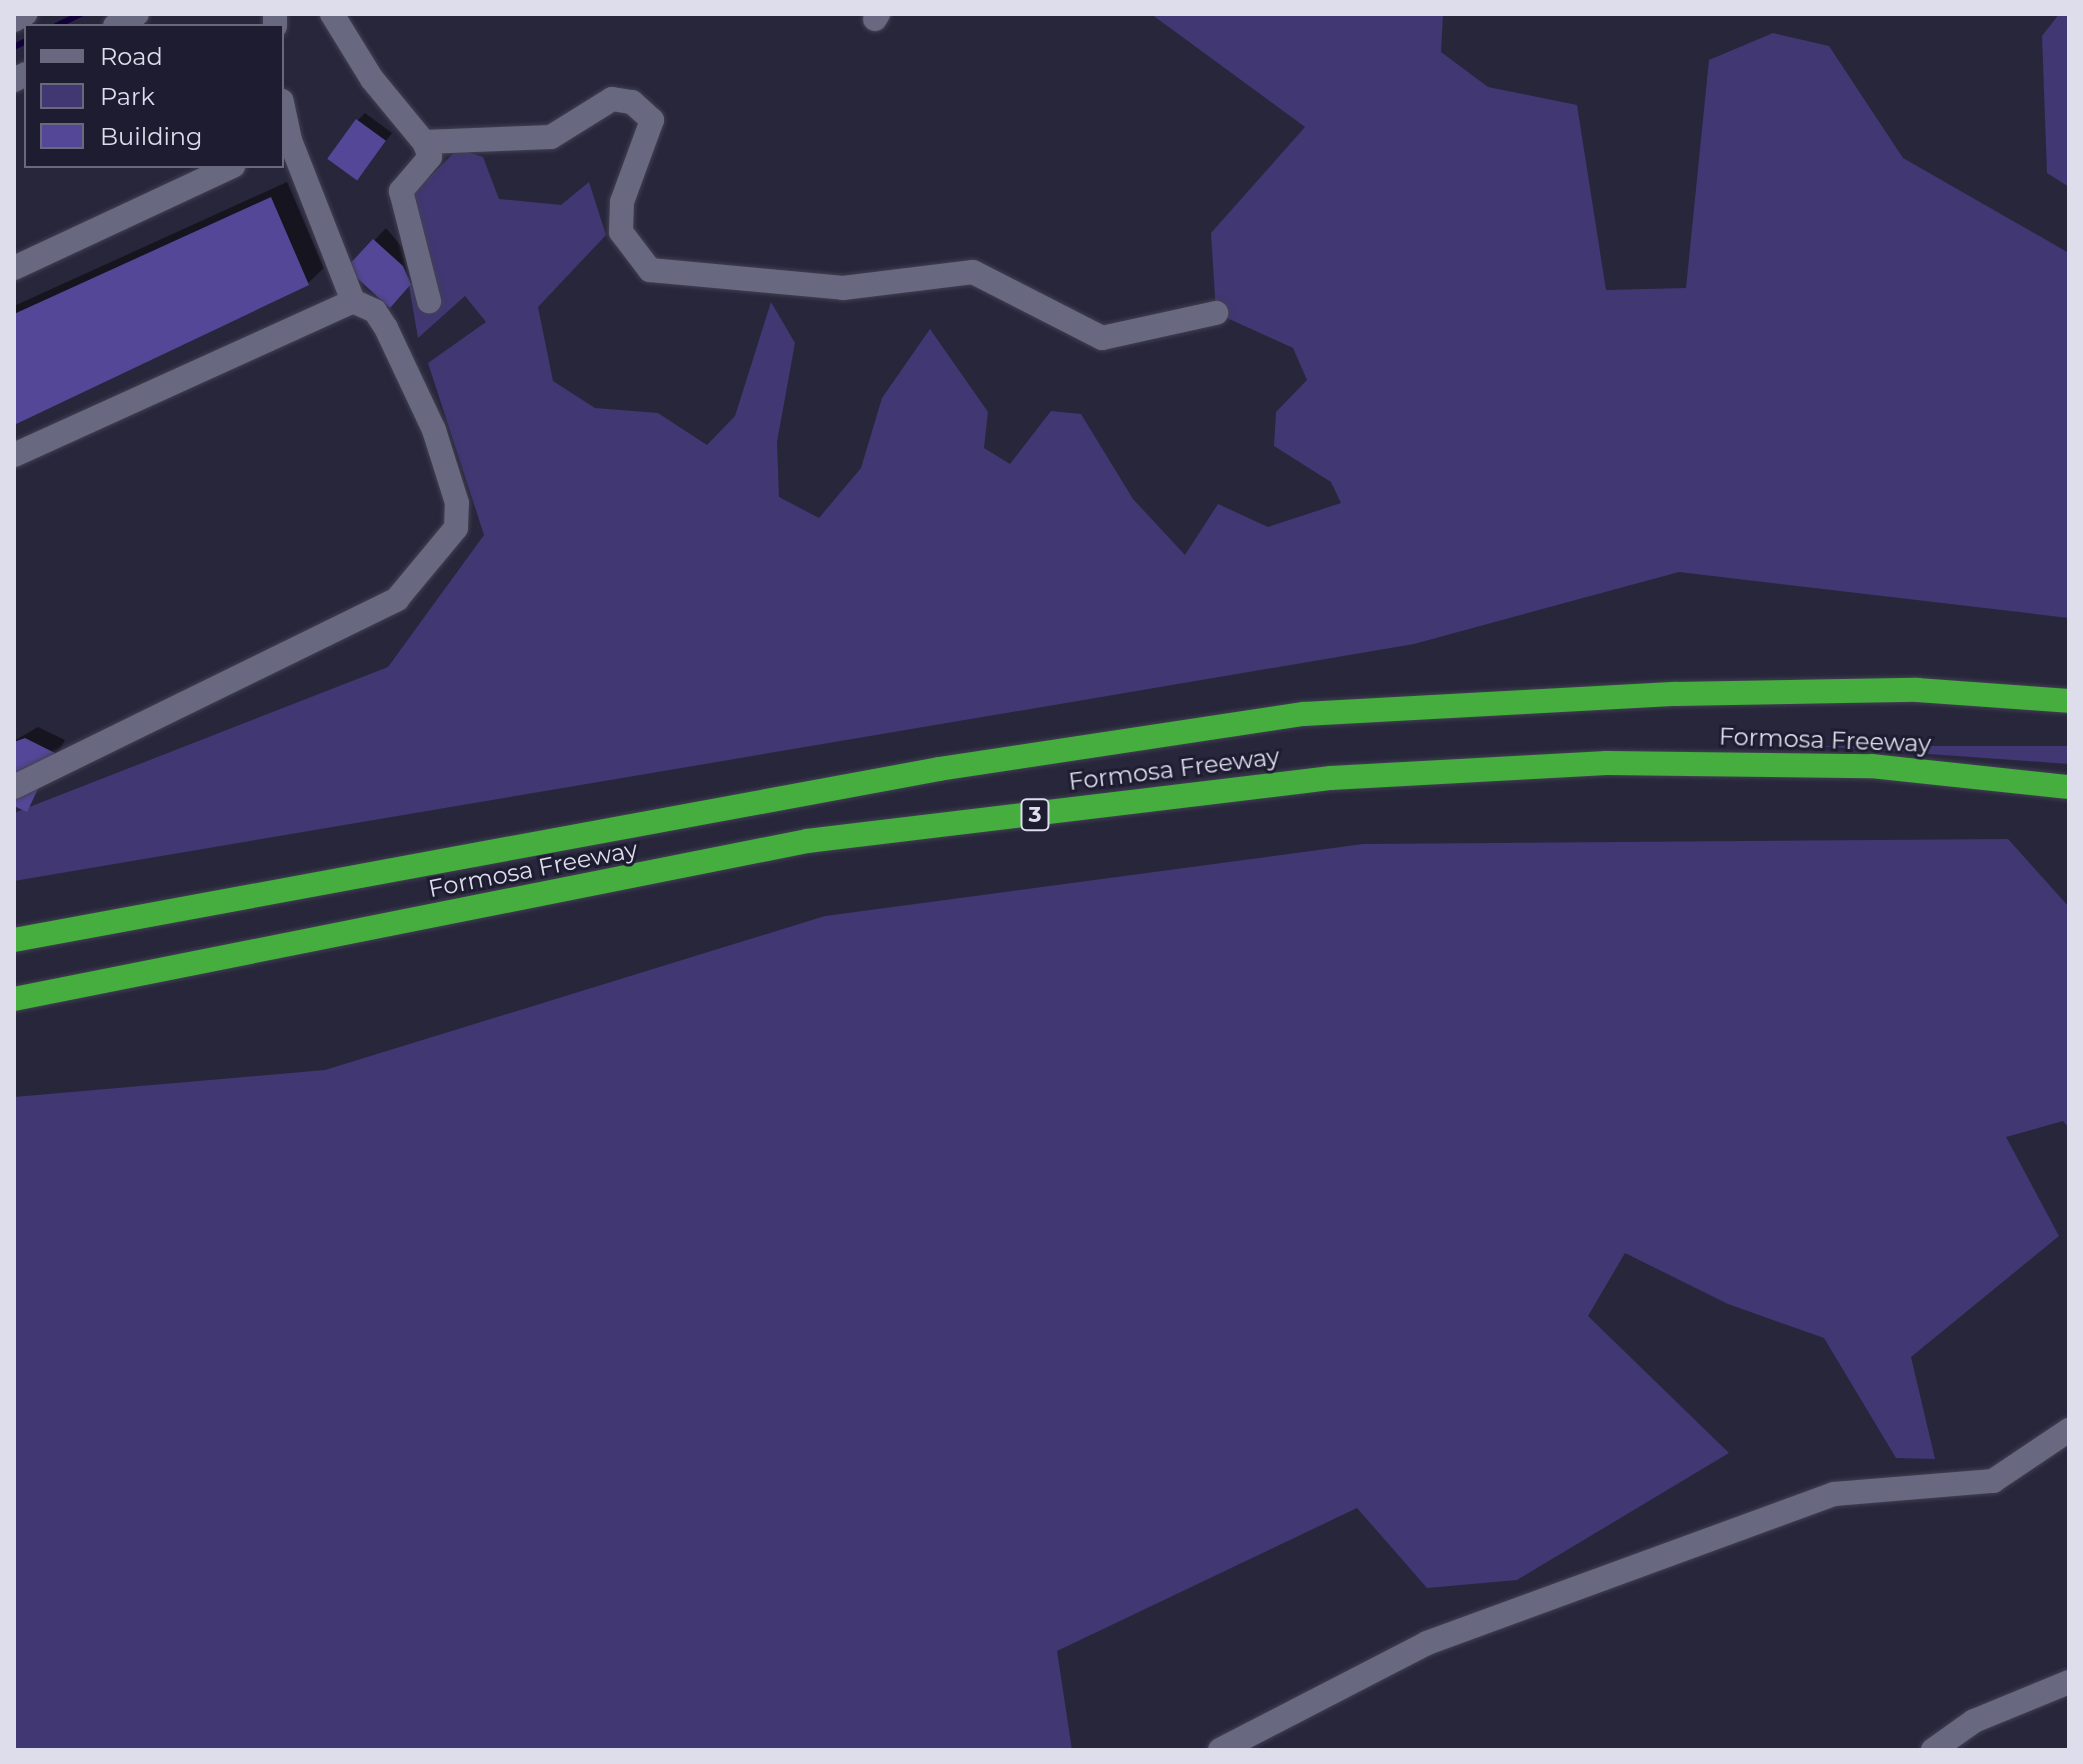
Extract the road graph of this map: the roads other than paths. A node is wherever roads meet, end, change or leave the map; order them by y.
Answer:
1 (25, 14) edge
2 (137, 14) edge
3 (332, 14) edge
4 (14, 20) edge
5 (119, 24) edge
6 (284, 121) edge
7 (286, 141) edge
8 (424, 142) junction
9 (229, 168) edge
10 (14, 268) edge
11 (353, 301) junction
12 (429, 301) dead end
13 (1216, 313) dead end
14 (14, 455) edge
15 (2069, 701) edge
16 (14, 787) edge
17 (2069, 787) edge
18 (14, 940) edge
19 (14, 999) edge
20 (2069, 1430) edge
21 (2069, 1682) edge
22 (1220, 1750) edge
23 (1933, 1750) edge

1 - 4 street
2 - 5 street
3 - 8 street
6 - 7 street
7 - 11 street
8 - 12 street
8 - 13 street
9 - 10 street
11 - 14 street
11 - 16 street
15 - 18 highway, Formosa Freeway
17 - 19 highway, Formosa Freeway / 3
20 - 22 street
21 - 23 street

